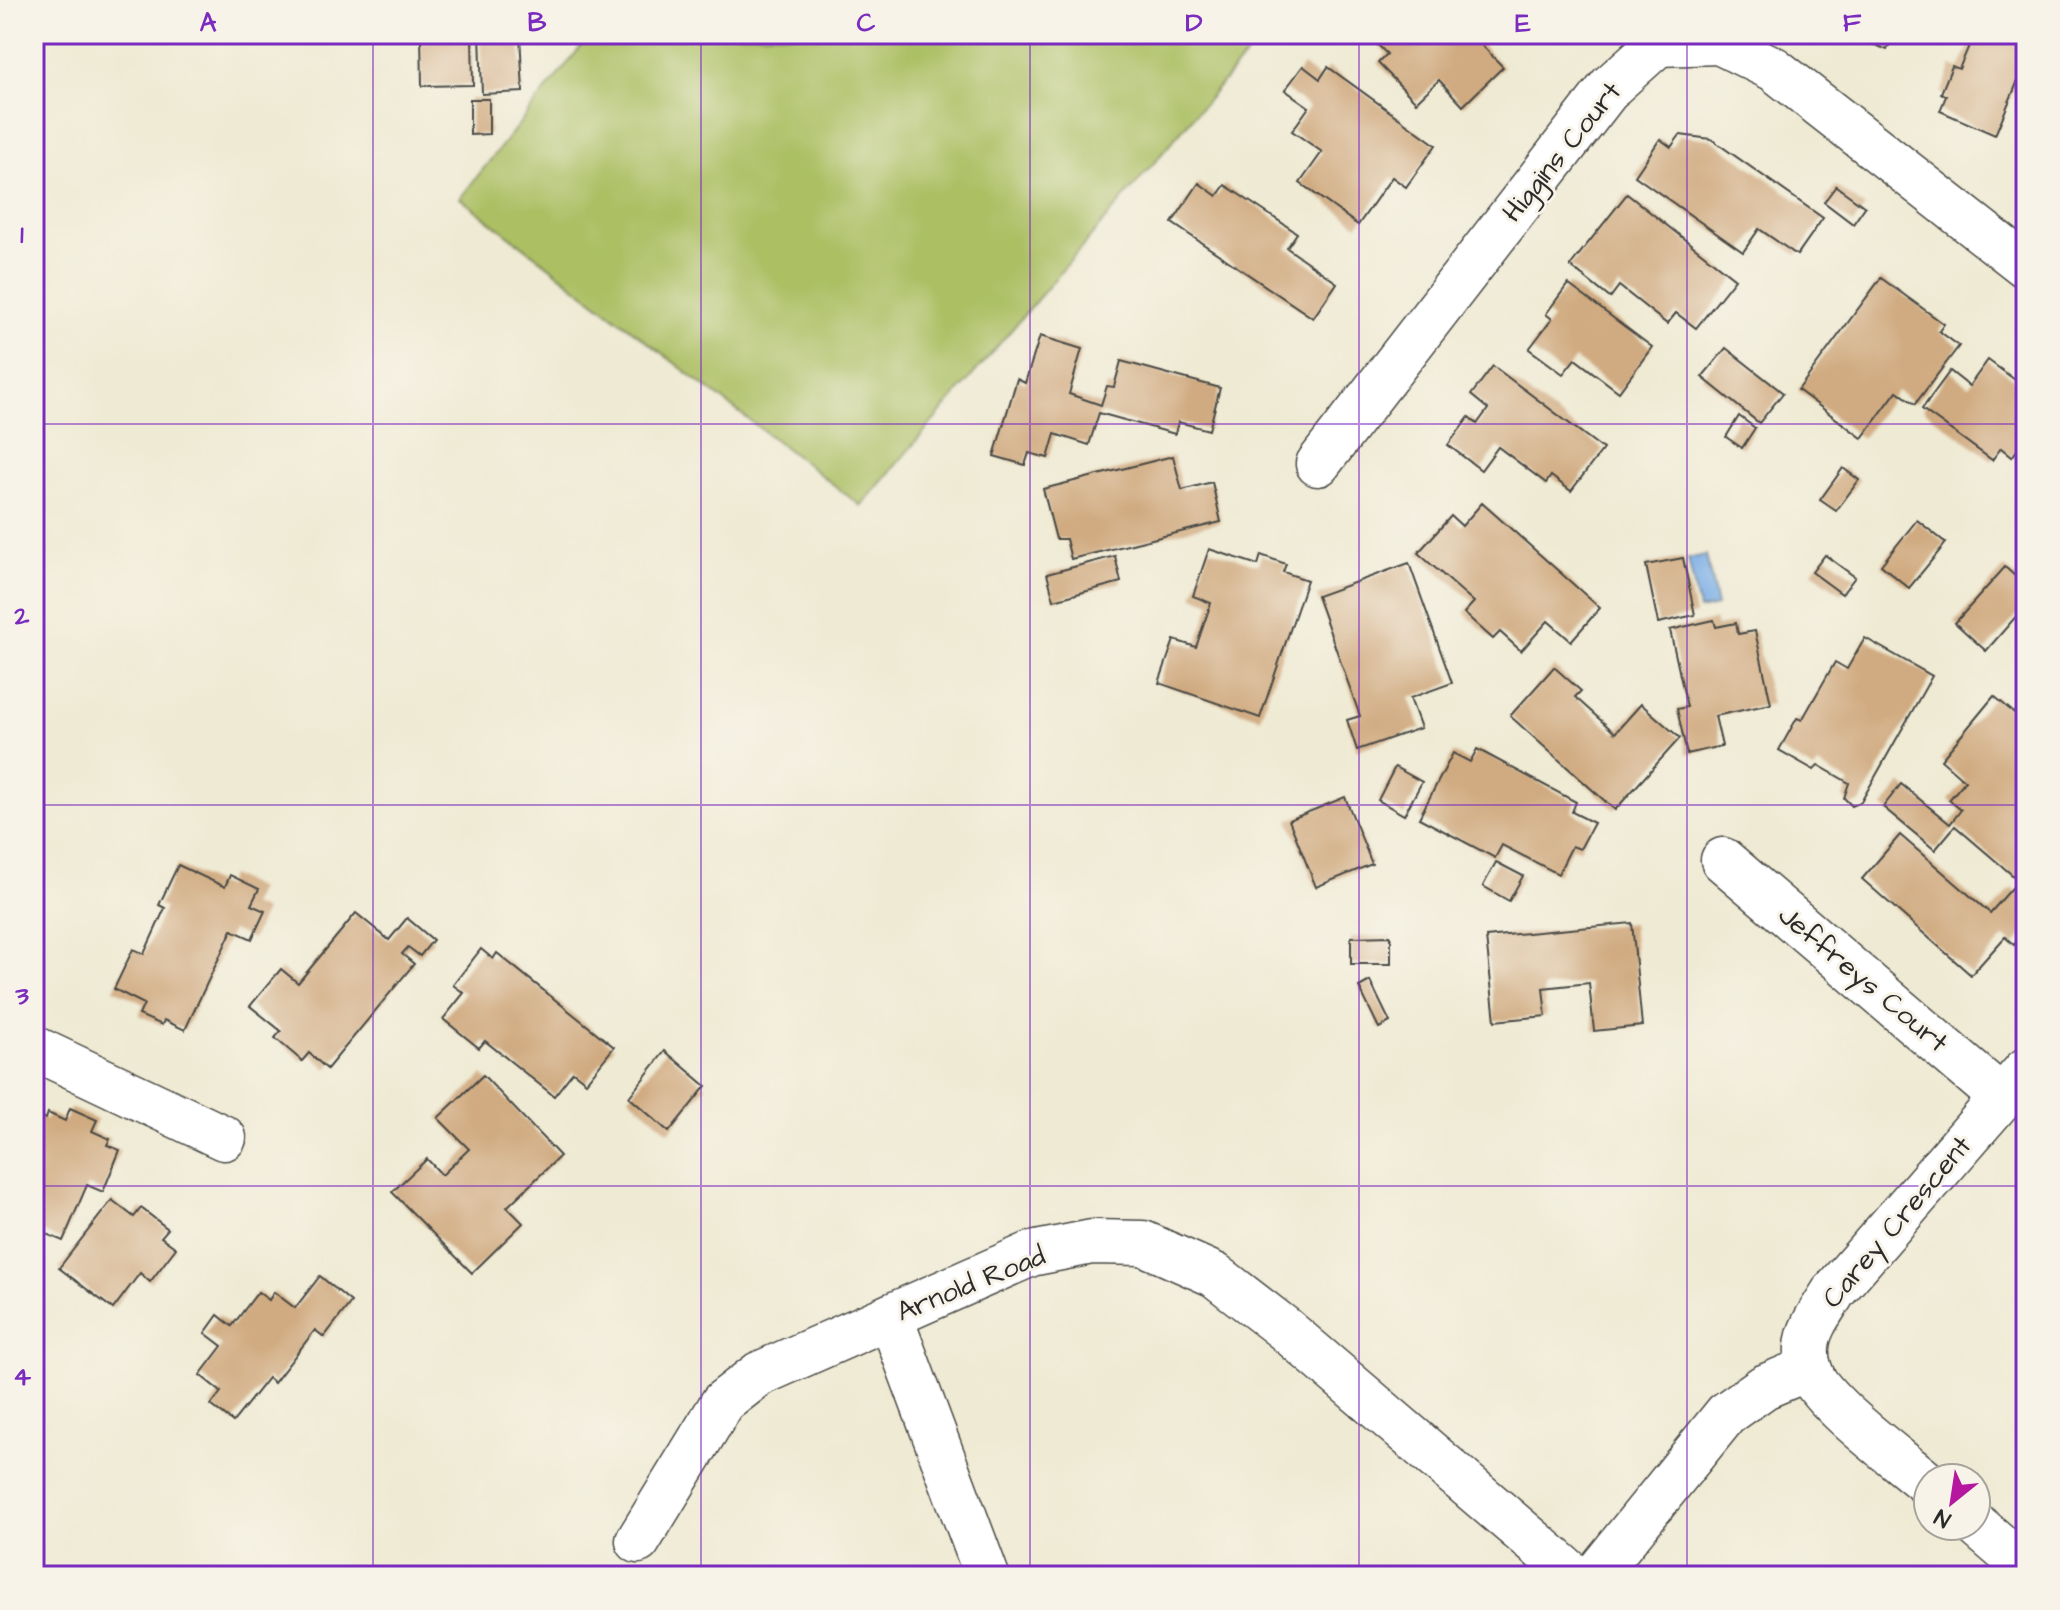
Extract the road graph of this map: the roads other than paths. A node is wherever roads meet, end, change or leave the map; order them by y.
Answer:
1 (2026, 266) edge
2 (1318, 464) dead end
3 (1723, 860) dead end
4 (34, 1048) edge
5 (2014, 1084) edge
6 (224, 1138) dead end
7 (890, 1316) junction
8 (1809, 1368) junction
9 (1912, 1470) edge
10 (1992, 1539) edge
11 (638, 1541) dead end
12 (2026, 1568) edge
13 (987, 1576) edge
14 (1574, 1576) edge
15 (1595, 1576) edge

1 - 2 street, Higgins Court
3 - 5 street, Jeffreys Court
4 - 6 street
5 - 8 street, Carey Crescent
7 - 11 street, Arnold Road
7 - 13 street
7 - 14 street, Arnold Road
8 - 9 street
8 - 15 street
10 - 12 street

